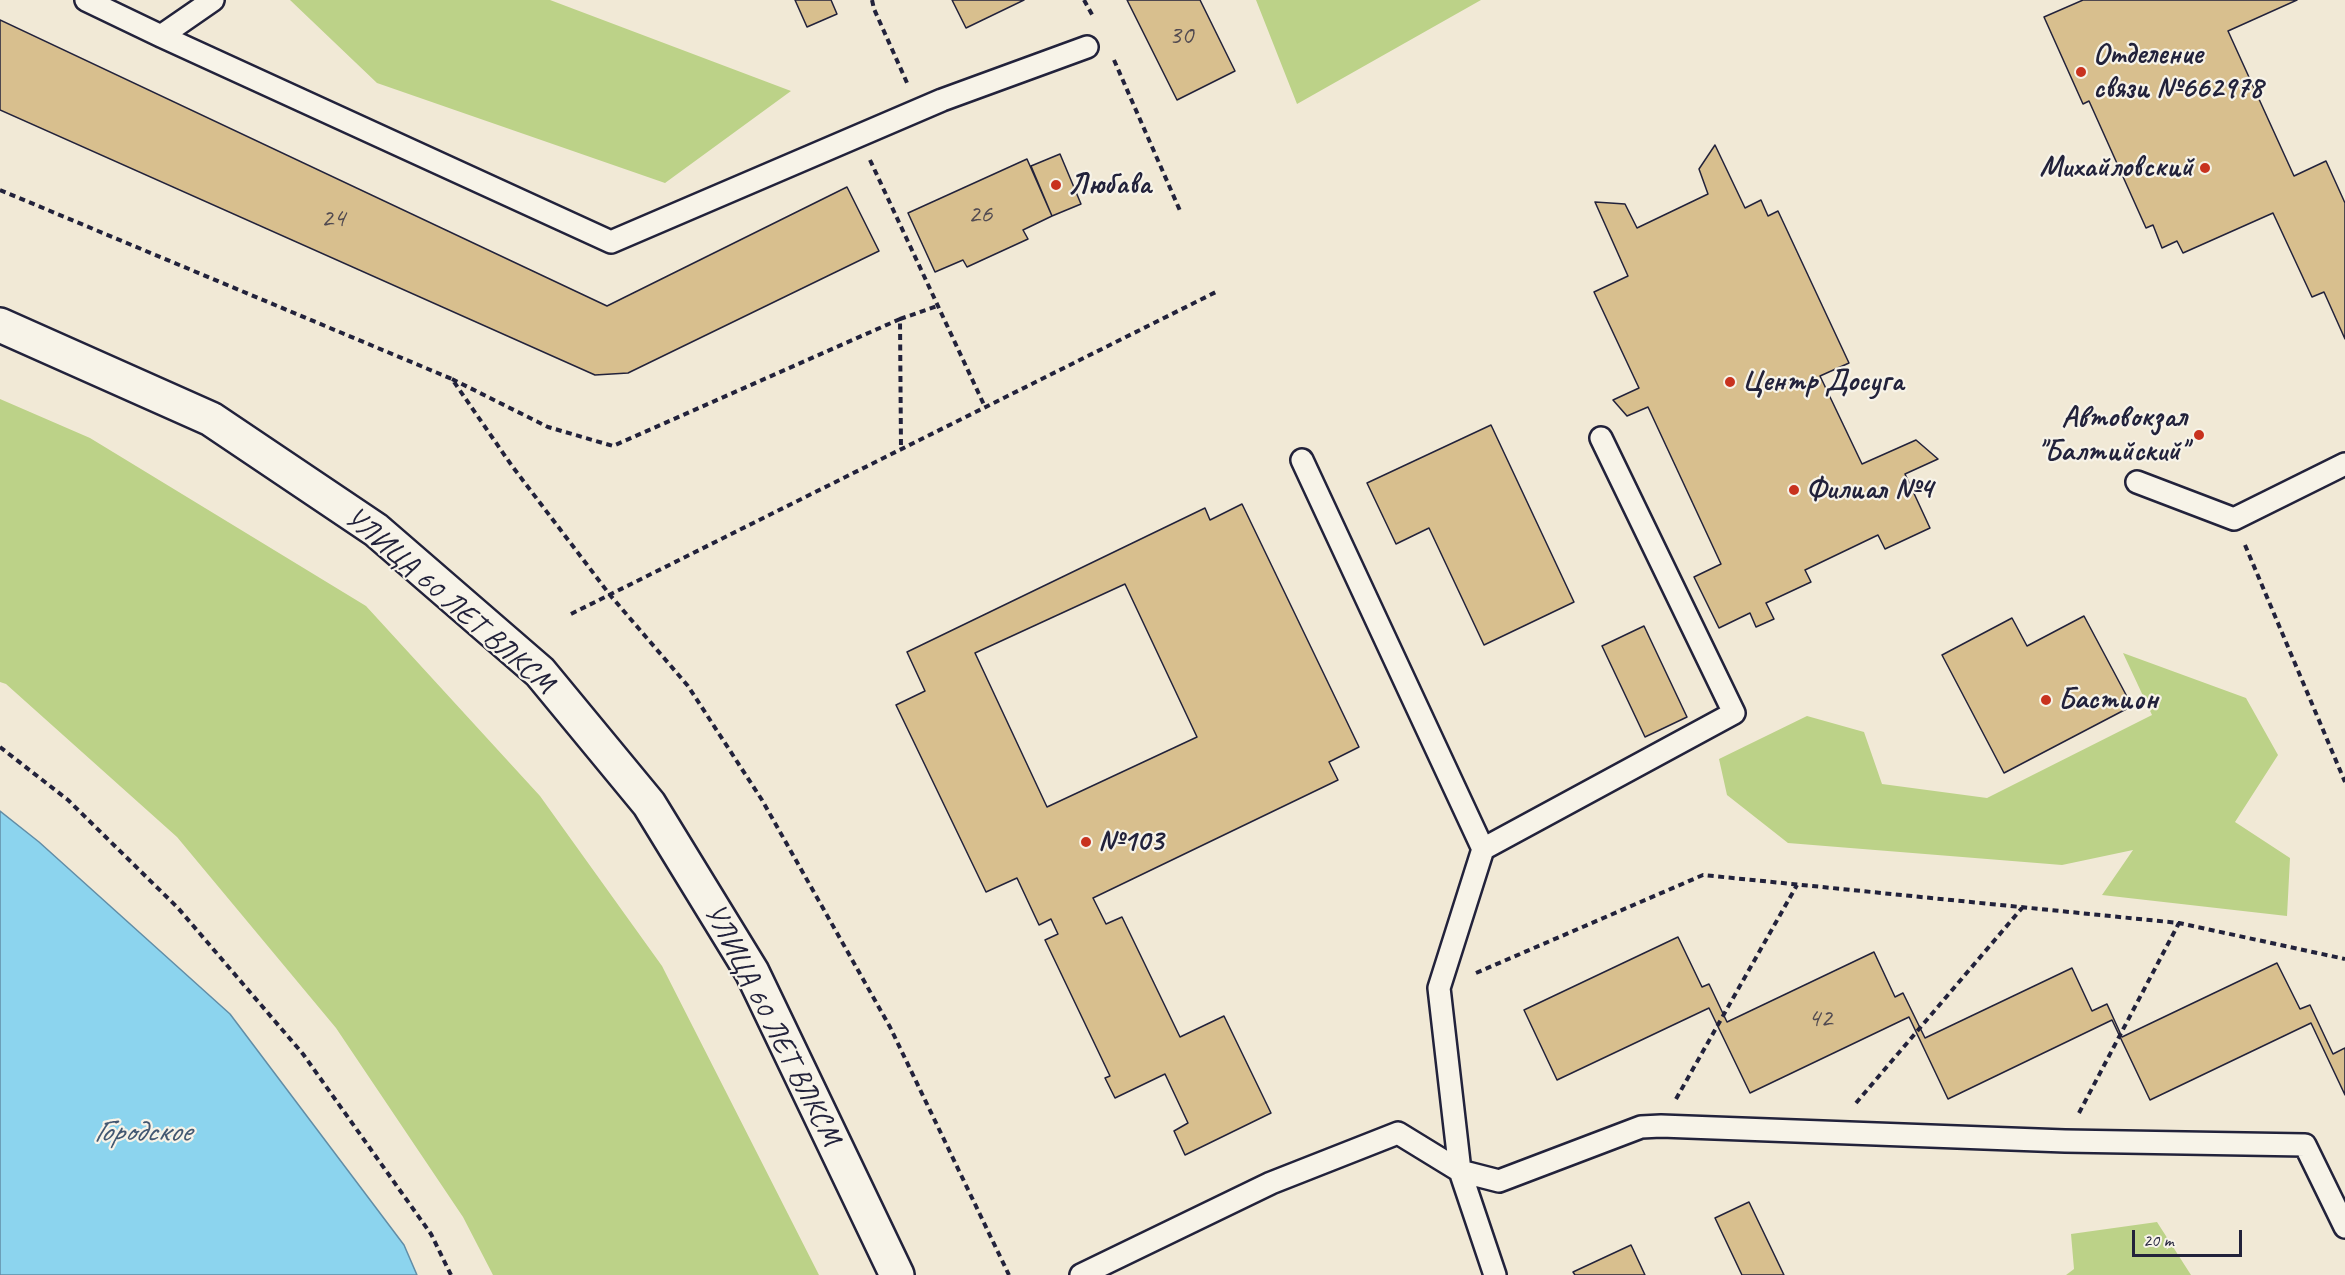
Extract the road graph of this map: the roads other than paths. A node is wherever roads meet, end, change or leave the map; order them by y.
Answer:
1 (86, 0) edge
2 (213, 0) edge
3 (161, 36) junction
4 (1088, 47) dead end
5 (0, 325) edge
6 (1601, 438) dead end
7 (1302, 460) dead end
8 (2345, 464) edge
9 (2137, 482) dead end
10 (1483, 849) junction
11 (1460, 1171) junction
12 (2345, 1227) edge
13 (897, 1275) edge
14 (1081, 1275) edge
15 (1495, 1275) edge

1 - 3 lane
2 - 3 lane
3 - 4 lane
5 - 13 street, УЛИЦА 60 ЛЕТ ВЛКСМ
6 - 10 lane
7 - 10 lane
8 - 9 lane
10 - 11 lane
11 - 12 lane
11 - 14 lane
11 - 15 lane

